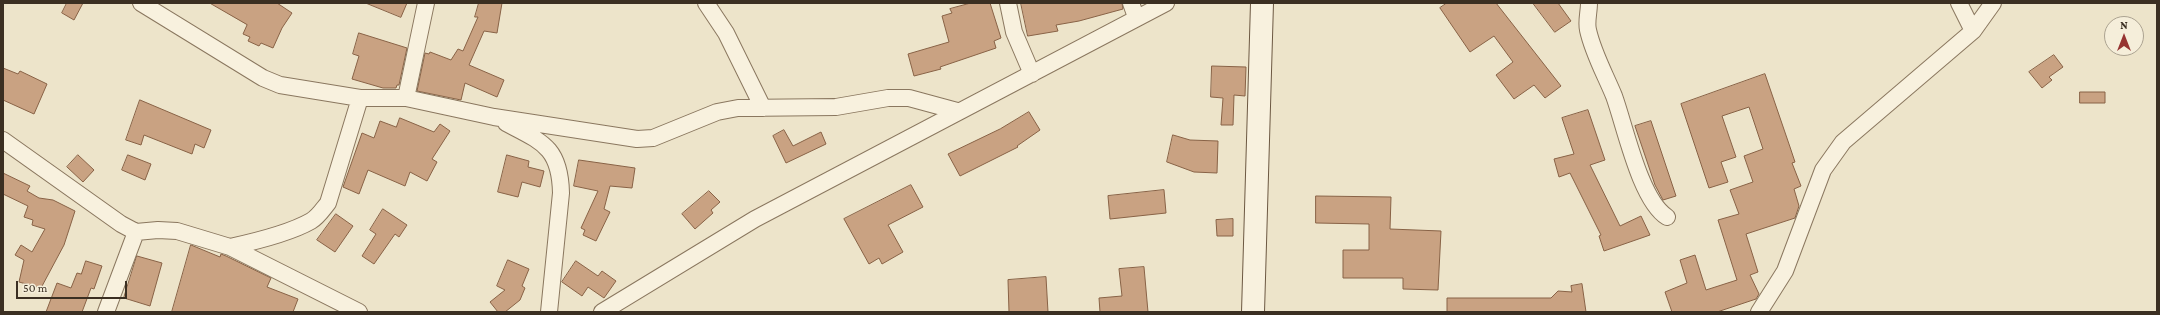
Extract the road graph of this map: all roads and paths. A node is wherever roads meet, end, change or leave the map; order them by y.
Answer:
1 (141, 3) edge
2 (426, 3) edge
3 (706, 3) edge
4 (1008, 3) edge
5 (1166, 3) edge
6 (1262, 3) edge
7 (1589, 3) edge
8 (1959, 3) edge
9 (1992, 3) edge
10 (1134, 10) edge
11 (1973, 31) junction
12 (1032, 74) junction
13 (360, 98) junction
14 (406, 98) junction
15 (763, 108) junction
16 (957, 111) junction
17 (494, 117) junction
18 (3, 140) edge
19 (1667, 217) dead end
20 (136, 232) junction
21 (230, 247) junction
22 (106, 312) edge
23 (359, 312) edge
24 (549, 312) edge
25 (602, 312) edge
26 (1253, 312) edge
27 (1759, 312) edge

1 - 13 street
2 - 14 street
3 - 15 street
4 - 12 street
5 - 10 street
6 - 26 street
7 - 19 street
8 - 11 street
9 - 11 street
10 - 12 street
11 - 27 street
12 - 16 street
13 - 14 street
13 - 21 street
14 - 17 street
15 - 16 street
15 - 17 street
16 - 25 street
17 - 24 street
18 - 20 street
20 - 21 street
20 - 22 street
21 - 23 street

